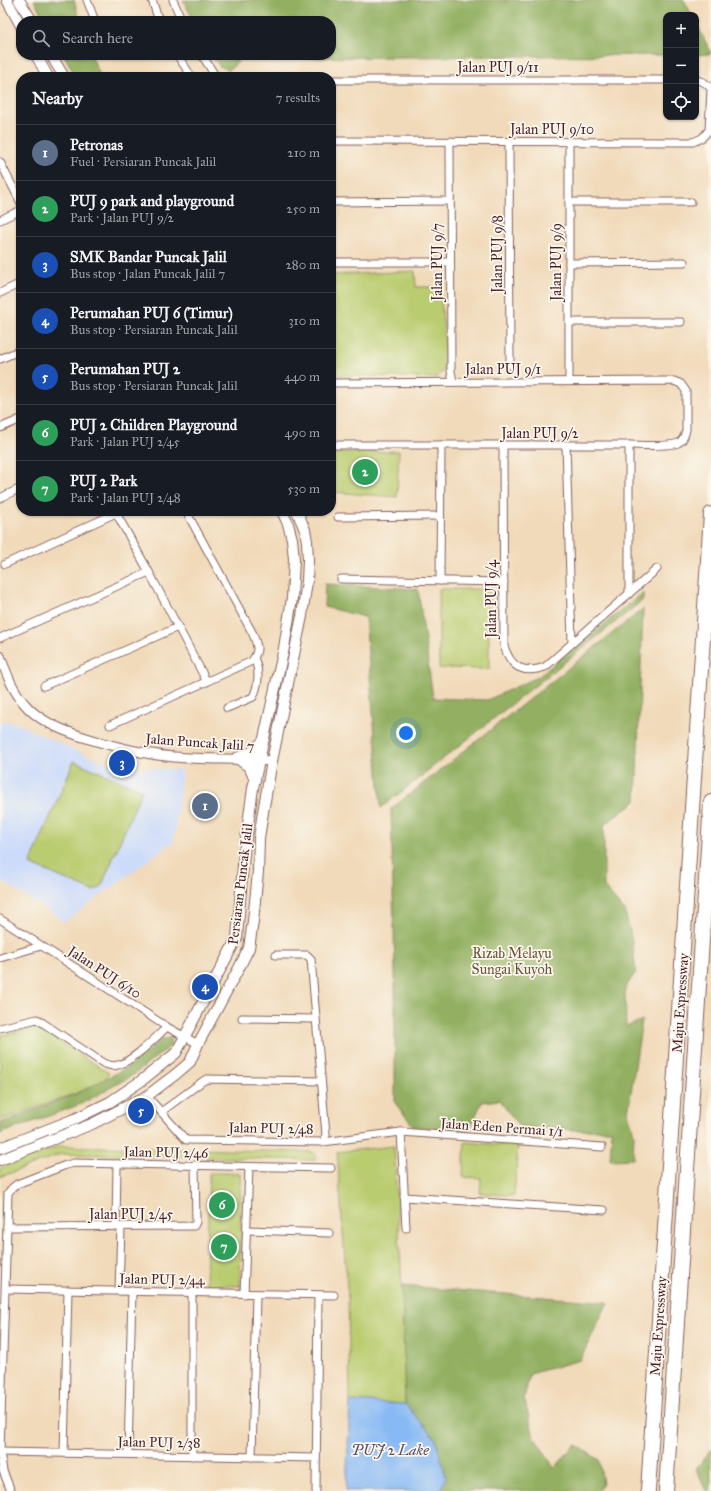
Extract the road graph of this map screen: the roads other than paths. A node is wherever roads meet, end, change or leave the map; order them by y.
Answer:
1 (7, 0) edge
2 (19, 0) edge
3 (87, 0) edge
4 (152, 0) edge
5 (173, 0) edge
6 (29, 16) edge
7 (92, 16) edge
8 (157, 16) edge
9 (179, 16) edge
10 (16, 17) edge
11 (39, 60) edge
12 (54, 60) edge
13 (181, 60) edge
14 (205, 60) edge
15 (45, 72) edge
16 (61, 72) edge
17 (189, 72) edge
18 (213, 72) edge
19 (336, 80) edge
20 (663, 80) edge
21 (699, 81) edge
22 (336, 141) edge
23 (450, 141) junction
24 (509, 142) junction
25 (568, 142) junction
26 (0, 162) edge
27 (16, 193) edge
28 (450, 201) junction
29 (336, 202) edge
30 (568, 202) junction
31 (692, 202) dead end
32 (16, 212) edge
33 (0, 220) edge
34 (336, 262) edge
35 (450, 262) junction
36 (684, 262) dead end
37 (569, 263) junction
38 (16, 285) edge
39 (0, 293) edge
40 (569, 322) junction
41 (681, 322) dead end
42 (16, 352) edge
43 (0, 359) edge
44 (510, 365) dead end
45 (674, 381) joint
46 (453, 382) junction
47 (569, 382) junction
48 (336, 383) edge
49 (16, 421) edge
50 (0, 428) edge
51 (336, 445) edge
52 (441, 445) junction
53 (503, 446) junction
54 (566, 446) junction
55 (629, 446) junction
56 (16, 490) edge
57 (0, 498) edge
58 (711, 514) edge
59 (107, 516) edge
60 (117, 516) edge
61 (189, 516) edge
62 (284, 516) edge
63 (299, 516) edge
64 (338, 516) dead end
65 (440, 516) junction
66 (5, 564) dead end
67 (658, 569) dead end
68 (149, 572) junction
69 (341, 579) dead end
70 (440, 581) junction
71 (504, 582) junction
72 (629, 594) junction
73 (178, 627) junction
74 (0, 638) edge
75 (572, 643) junction
76 (0, 656) edge
77 (255, 656) junction
78 (207, 682) junction
79 (44, 686) dead end
80 (227, 708) dead end
81 (110, 725) dead end
82 (263, 740) junction
83 (237, 758) junction
84 (259, 760) junction
85 (272, 761) junction
86 (255, 780) junction
87 (711, 802) edge
88 (0, 919) edge
89 (40, 946) junction
90 (276, 955) dead end
91 (0, 958) edge
92 (242, 1018) dead end
93 (315, 1019) junction
94 (167, 1027) junction
95 (0, 1028) edge
96 (185, 1037) junction
97 (198, 1044) junction
98 (321, 1081) junction
99 (147, 1096) junction
100 (161, 1112) junction
101 (401, 1132) junction
102 (323, 1142) junction
103 (602, 1147) dead end
104 (0, 1148) edge
105 (0, 1160) edge
106 (117, 1164) junction
107 (196, 1165) junction
108 (249, 1168) junction
109 (331, 1168) dead end
110 (404, 1197) junction
111 (604, 1210) dead end
112 (7, 1227) junction
113 (118, 1227) junction
114 (406, 1228) dead end
115 (247, 1230) junction
116 (329, 1232) dead end
117 (6, 1288) junction
118 (68, 1290) junction
119 (119, 1291) junction
120 (132, 1291) junction
121 (192, 1292) junction
122 (244, 1294) junction
123 (256, 1294) junction
124 (334, 1295) dead end
125 (318, 1296) junction
126 (0, 1452) edge
127 (64, 1453) junction
128 (128, 1454) junction
129 (192, 1456) junction
130 (252, 1457) junction
131 (316, 1458) junction
132 (11, 1491) edge
133 (316, 1491) edge
134 (648, 1491) edge
135 (666, 1491) edge

1 - 10 main road
2 - 6 main road
3 - 7 street
4 - 8 street
5 - 9 street
11 - 15 main road
12 - 16 main road
13 - 17 street
14 - 18 street
19 - 20 street, Jalan PUJ 9/11
21 - 25 street, Jalan PUJ 9/10
22 - 23 street, Jalan PUJ 9/10
23 - 24 street, Jalan PUJ 9/10
23 - 28 street, Jalan PUJ 9/7
24 - 25 street, Jalan PUJ 9/10
24 - 44 street, Jalan PUJ 9/8
25 - 30 street, Jalan PUJ 9/9
26 - 27 street
28 - 29 street
28 - 35 street, Jalan PUJ 9/7
30 - 31 street
30 - 37 street, Jalan PUJ 9/9
32 - 33 street
34 - 35 street
35 - 46 street, Jalan PUJ 9/7
36 - 37 street
37 - 40 street, Jalan PUJ 9/9
38 - 39 street
40 - 41 street
40 - 47 street, Jalan PUJ 9/9
42 - 43 street
45 - 47 street, Jalan PUJ 9/1
45 - 55 street, Jalan PUJ 9/2
46 - 47 street, Jalan PUJ 9/1
46 - 48 street, Jalan PUJ 9/1
49 - 50 street
51 - 52 street, Jalan PUJ 9/2
52 - 53 street, Jalan PUJ 9/2
52 - 65 street
53 - 54 street, Jalan PUJ 9/2
53 - 71 street, Jalan PUJ 9/4
54 - 55 street, Jalan PUJ 9/2
54 - 75 street
55 - 72 street
56 - 57 street
58 - 134 highway, Maju Expressway
59 - 66 street
60 - 68 street
61 - 77 street
62 - 82 main road, Persiaran Puncak Jalil
63 - 85 main road, Persiaran Puncak Jalil
64 - 65 street
65 - 70 street
67 - 72 street, Jalan PUJ 9/4
68 - 73 street
68 - 74 street
69 - 70 street
70 - 71 street
71 - 75 street, Jalan PUJ 9/4
72 - 75 street, Jalan PUJ 9/4
73 - 78 street
73 - 79 street
76 - 83 street, Jalan Puncak Jalil 7
77 - 78 street
77 - 80 street
78 - 81 street
82 - 83 main road
82 - 84 main road, Persiaran Puncak Jalil
83 - 84 street, Jalan Puncak Jalil 7
83 - 86 main road
84 - 85 street, Jalan Puncak Jalil 7
84 - 86 main road, Persiaran Puncak Jalil
85 - 97 main road, Persiaran Puncak Jalil
86 - 96 main road, Persiaran Puncak Jalil
87 - 135 highway, Maju Expressway
88 - 89 street, Jalan PUJ 6/10
89 - 91 street
89 - 94 street, Jalan PUJ 6/10
90 - 93 street, Jalan PUJ 2/48
92 - 93 street
93 - 98 street, Jalan PUJ 2/48
94 - 95 street
94 - 96 street, Jalan PUJ 6/10
96 - 97 street, Jalan PUJ 6/10
96 - 104 main road, Persiaran Puncak Jalil
97 - 99 main road, Persiaran Puncak Jalil
98 - 100 street
98 - 102 street, Jalan PUJ 2/48
99 - 100 street, Jalan PUJ 2/48
99 - 105 main road, Persiaran Puncak Jalil
100 - 102 street, Jalan PUJ 2/48
101 - 102 street, Jalan Eden Permai 1/1
101 - 103 street, Jalan Eden Permai 1/1
101 - 110 street
106 - 107 street, Jalan PUJ 2/46
106 - 112 street, Jalan PUJ 2/46
106 - 113 street
107 - 108 street, Jalan PUJ 2/46
107 - 113 street, Jalan PUJ 2/45
108 - 109 street, Jalan PUJ 2/46
108 - 115 street
110 - 111 street
110 - 114 street
112 - 113 street, Jalan PUJ 2/45
112 - 117 street
113 - 119 street
115 - 116 street
115 - 122 street
117 - 118 street, Jalan PUJ 2/44
117 - 126 street
118 - 119 street, Jalan PUJ 2/44
118 - 127 street
119 - 120 street, Jalan PUJ 2/44
120 - 121 street, Jalan PUJ 2/44
120 - 128 street
121 - 122 street, Jalan PUJ 2/44
121 - 129 street
122 - 123 street, Jalan PUJ 2/44
123 - 125 street, Jalan PUJ 2/44
123 - 130 street
124 - 125 street, Jalan PUJ 2/44
125 - 131 street
126 - 127 street, Jalan PUJ 2/38
126 - 132 street
127 - 128 street, Jalan PUJ 2/38
128 - 129 street, Jalan PUJ 2/38
129 - 130 street, Jalan PUJ 2/38
130 - 131 street, Jalan PUJ 2/38
131 - 133 street

